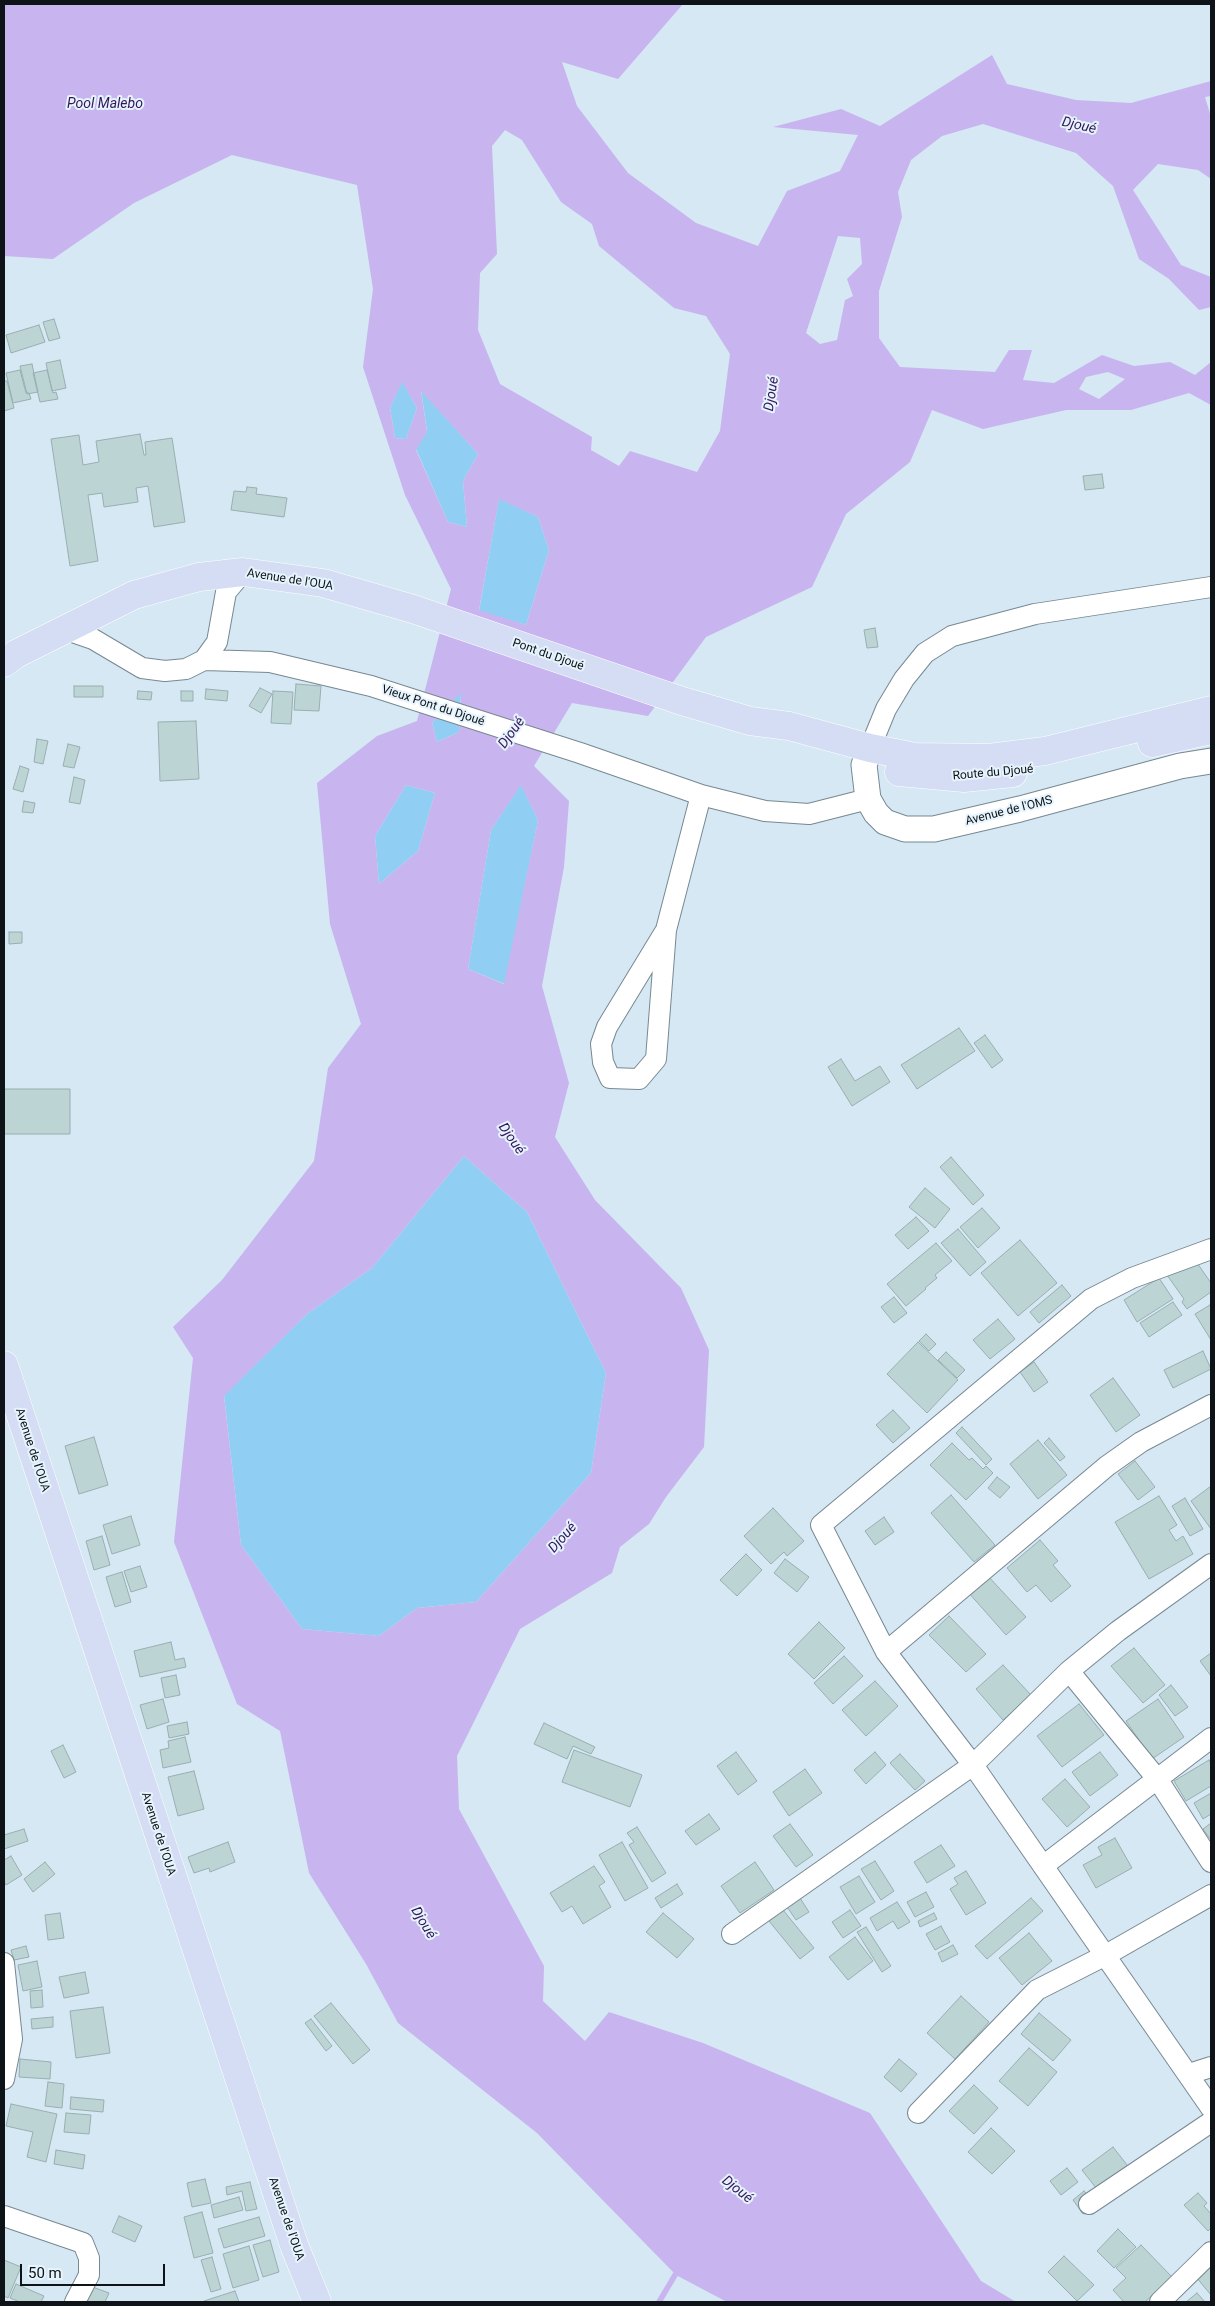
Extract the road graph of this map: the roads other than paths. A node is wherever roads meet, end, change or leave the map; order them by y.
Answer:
1 (243, 572) junction
2 (1211, 586) edge
3 (413, 609) joint
4 (64, 629) junction
5 (204, 660) junction
6 (4, 663) edge
7 (682, 700) joint
8 (1211, 710) edge
9 (1211, 730) edge
10 (867, 756) junction
11 (1211, 761) edge
12 (701, 795) junction
13 (868, 799) junction
14 (666, 930) junction
15 (1211, 1249) edge
16 (4, 1365) edge
17 (1211, 1405) edge
18 (1211, 1564) edge
19 (886, 1652) junction
20 (1069, 1671) junction
21 (1211, 1738) edge
22 (973, 1765) junction
23 (1158, 1780) junction
24 (1211, 1862) edge
25 (1043, 1866) junction
26 (1211, 1895) edge
27 (732, 1934) dead end
28 (1106, 1955) junction
29 (4, 1963) edge
30 (1211, 2067) edge
31 (1189, 2074) junction
32 (4, 2078) edge
33 (1211, 2108) edge
34 (918, 2113) dead end
35 (1211, 2122) edge
36 (1089, 2204) dead end
37 (4, 2216) edge
38 (1211, 2252) edge
39 (75, 2302) edge
40 (317, 2302) edge
41 (1160, 2302) edge

1 - 3 main road, Avenue de l'OUA
1 - 4 main road, Avenue de l'OUA
1 - 5 street
2 - 10 street
3 - 7 main road, Pont du Djoué
4 - 5 street
4 - 6 main road, Avenue de l'OUA
5 - 12 street, Vieux Pont du Djoué
7 - 10 main road, Route du Djoué
8 - 10 main road, Route du Djoué
9 - 10 main road, Route du Djoué
10 - 13 street, Avenue de l'OMS
11 - 13 street, Avenue de l'OMS
12 - 13 street, Vieux Pont du Djoué
12 - 14 street
14 - 14 street
15 - 19 street
16 - 40 main road, Avenue de l'OUA
17 - 19 street
18 - 20 street
19 - 22 street
20 - 22 street
20 - 23 street
21 - 23 street
22 - 25 street
22 - 27 street
23 - 24 street
23 - 25 street
25 - 28 street
26 - 28 street
28 - 31 street
28 - 34 street
29 - 32 street
30 - 31 street
31 - 33 street
35 - 36 street
37 - 39 street
38 - 41 street

